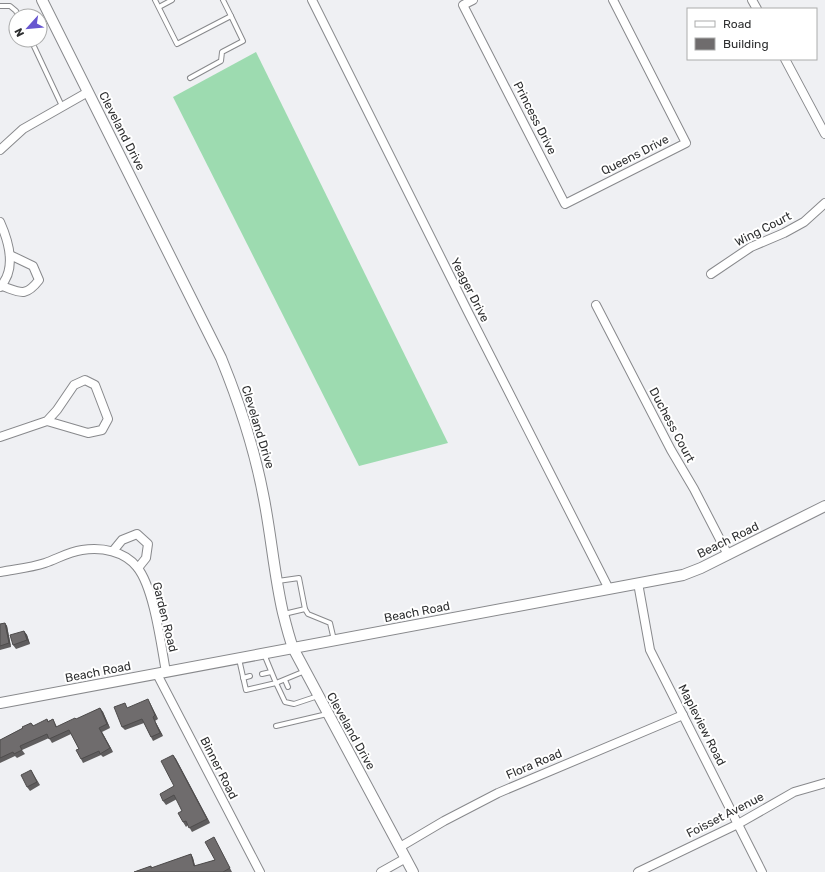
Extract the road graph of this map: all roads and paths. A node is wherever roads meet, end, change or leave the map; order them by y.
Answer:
1 (42, 0) edge
2 (156, 0) edge
3 (172, 0) edge
4 (223, 0) edge
5 (312, 0) edge
6 (473, 0) edge
7 (613, 0) edge
8 (0, 6) edge
9 (159, 7) junction
10 (12, 8) edge
11 (231, 16) junction
12 (35, 48) edge
13 (786, 60) edge
14 (190, 78) dead end
15 (88, 92) junction
16 (62, 106) junction
17 (825, 134) edge
18 (0, 150) edge
19 (825, 203) edge
20 (565, 204) joint
21 (0, 222) edge
22 (10, 254) junction
23 (711, 274) dead end
24 (1, 286) edge
25 (596, 305) dead end
26 (47, 421) junction
27 (0, 437) edge
28 (825, 506) edge
29 (113, 551) junction
30 (728, 555) junction
31 (138, 568) junction
32 (0, 572) edge
33 (278, 581) junction
34 (638, 583) junction
35 (609, 590) junction
36 (305, 609) junction
37 (283, 614) junction
38 (334, 641) junction
39 (293, 648) junction
40 (264, 654) junction
41 (239, 659) junction
42 (305, 671) junction
43 (271, 672) junction
44 (162, 673) junction
45 (262, 674) dead end
46 (250, 676) dead end
47 (243, 678) junction
48 (285, 680) junction
49 (276, 683) junction
50 (288, 686) dead end
51 (318, 696) junction
52 (295, 698) dead end
53 (0, 703) edge
54 (297, 703) junction
55 (327, 714) junction
56 (683, 715) junction
57 (276, 726) dead end
58 (825, 783) edge
59 (738, 824) junction
60 (400, 847) junction
61 (406, 858) junction
62 (260, 872) edge
63 (381, 872) edge
64 (413, 872) edge
65 (638, 872) edge
66 (762, 872) edge

1 - 15 street, Cleveland Drive
2 - 9 lane
3 - 9 lane
4 - 11 lane
5 - 35 street, Yeager Drive
6 - 20 street, Princess Drive
7 - 20 street, Queens Drive
8 - 10 lane
9 - 11 lane
11 - 14 lane
12 - 16 lane
13 - 17 street
15 - 16 street
15 - 33 street, Cleveland Drive
16 - 18 street
19 - 23 street, Wing Court
21 - 22 street
22 - 24 street
22 - 24 street
25 - 30 street, Duchess Court
26 - 26 street
26 - 27 street
28 - 30 street, Beach Road
29 - 31 street, Garden Road
29 - 31 street
29 - 32 street, Garden Road
30 - 34 street, Beach Road
31 - 44 street, Garden Road
33 - 36 lane
33 - 37 street, Cleveland Drive
34 - 35 street, Beach Road
34 - 56 street, Mapleview Road
35 - 38 street, Beach Road
36 - 37 lane
36 - 38 lane
37 - 39 street, Cleveland Drive
38 - 39 street, Beach Road
39 - 40 street, Beach Road
39 - 42 street, Cleveland Drive
40 - 41 street, Beach Road
40 - 43 lane
41 - 44 street, Beach Road
41 - 47 lane
42 - 48 lane
42 - 51 street, Cleveland Drive
43 - 45 lane
43 - 49 lane
44 - 53 street, Beach Road
44 - 62 street, Binner Road
46 - 47 lane
47 - 49 lane
48 - 49 lane
48 - 50 lane
49 - 54 lane
51 - 54 lane
51 - 55 street, Cleveland Drive
52 - 54 lane
55 - 57 lane
55 - 60 street, Cleveland Drive
56 - 59 street, Mapleview Road
56 - 60 street, Flora Road
58 - 59 street, Foisset Avenue
59 - 65 street, Foisset Avenue
59 - 66 street, Mapleview Road
60 - 61 street, Cleveland Drive
61 - 63 street
61 - 64 street, Cleveland Drive

